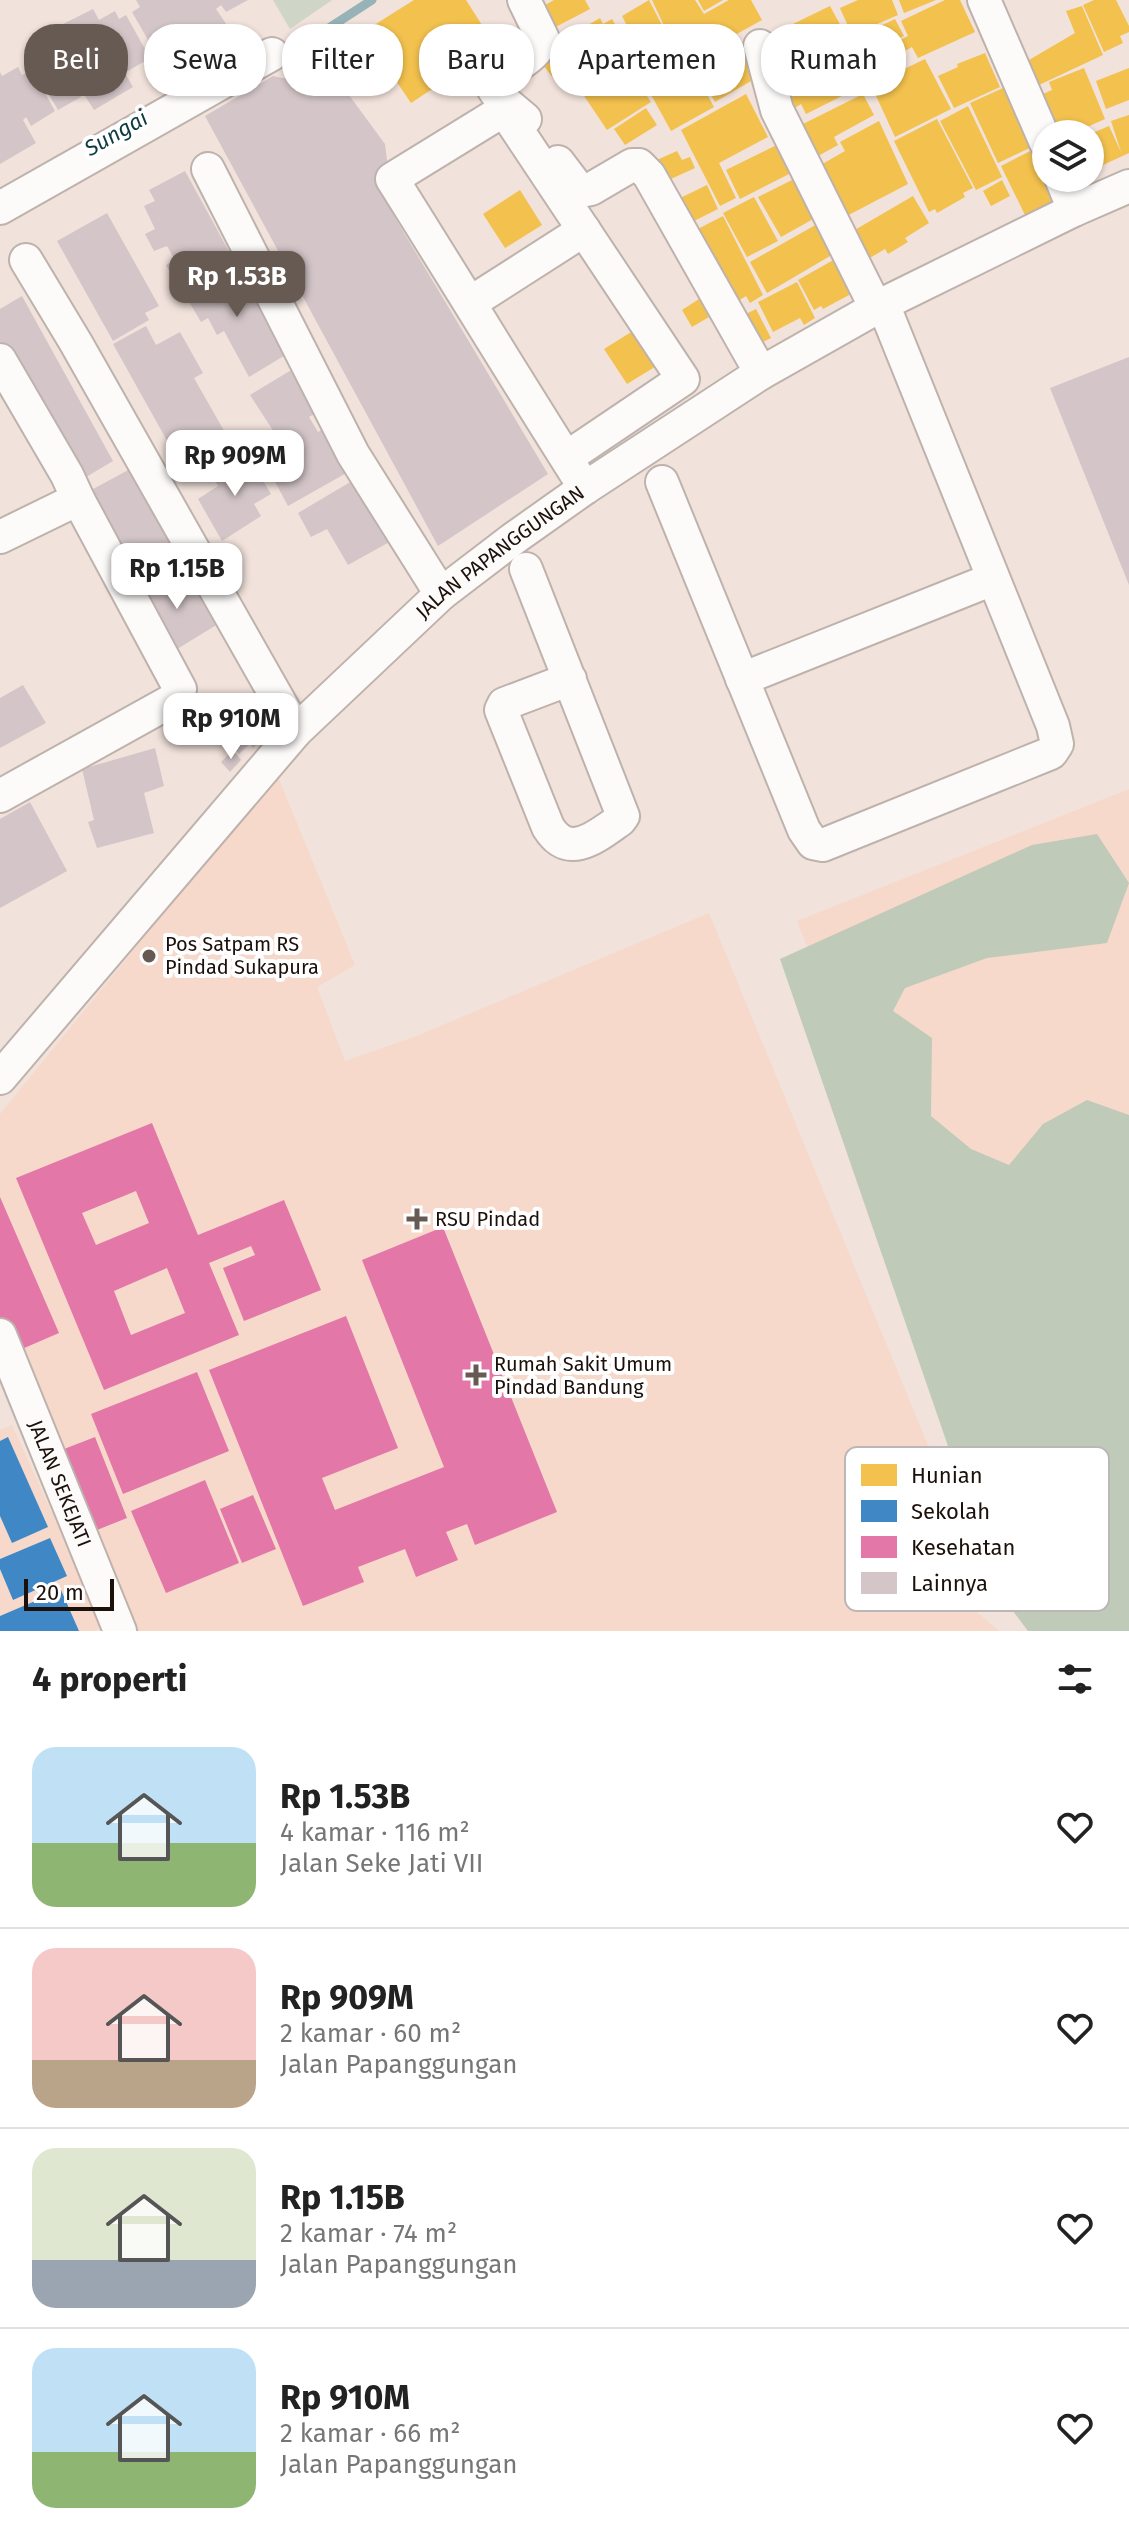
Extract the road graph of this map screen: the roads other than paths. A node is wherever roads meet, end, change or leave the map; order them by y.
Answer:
1 (524, 0) edge
2 (984, 0) edge
3 (760, 46) dead end
4 (272, 54) dead end
5 (1036, 120) edge
6 (208, 169) dead end
7 (1129, 186) edge
8 (1067, 192) edge
9 (0, 208) edge
10 (1074, 210) junction
11 (584, 230) junction
12 (26, 260) dead end
13 (470, 303) junction
14 (880, 306) junction
15 (0, 360) edge
16 (761, 373) junction
17 (566, 458) junction
18 (662, 482) dead end
19 (585, 488) junction
20 (78, 499) junction
21 (0, 537) edge
22 (526, 569) dead end
23 (993, 579) junction
24 (441, 594) junction
25 (570, 679) junction
26 (742, 679) junction
27 (296, 731) junction
28 (0, 796) edge
29 (0, 1078) edge
30 (0, 1335) edge
31 (120, 1631) edge

1 - 16 street
2 - 5 street
3 - 14 street
4 - 9 street
6 - 24 street
7 - 10 street, JALAN PAPANGGUNGAN
8 - 10 street
10 - 14 street, JALAN PAPANGGUNGAN
11 - 13 street
11 - 13 street
11 - 17 street
12 - 27 street
13 - 17 street
14 - 16 street, JALAN PAPANGGUNGAN
14 - 23 street
15 - 20 street
16 - 19 street, JALAN PAPANGGUNGAN
17 - 19 street
18 - 26 street
19 - 24 street, JALAN PAPANGGUNGAN
20 - 21 street
20 - 28 street
22 - 25 street
23 - 26 street
23 - 26 street
24 - 27 street, JALAN PAPANGGUNGAN
25 - 25 street
27 - 29 street, JALAN PAPANGGUNGAN
30 - 31 street, JALAN SEKEJATI

